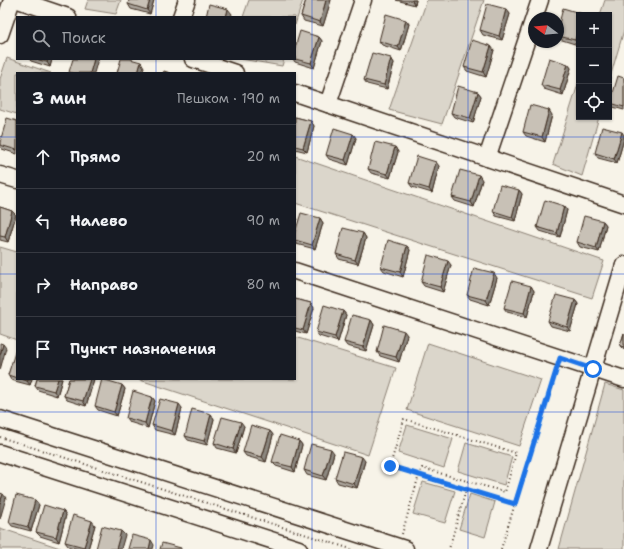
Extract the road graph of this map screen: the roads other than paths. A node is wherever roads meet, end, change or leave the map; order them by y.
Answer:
1 (12, 0) edge
2 (18, 0) edge
3 (187, 0) edge
4 (363, 0) edge
5 (540, 0) edge
6 (65, 16) edge
7 (181, 16) edge
8 (0, 35) edge
9 (196, 60) edge
10 (232, 72) edge
11 (296, 93) edge
12 (328, 104) junction
13 (487, 158) junction
14 (0, 175) edge
15 (16, 180) edge
16 (624, 204) edge
17 (624, 265) edge
18 (296, 271) edge
19 (593, 369) junction
20 (624, 379) edge
21 (0, 419) edge
22 (0, 453) edge
23 (402, 548) edge
24 (299, 549) edge
25 (539, 549) edge

1 - 8 street
2 - 6 street
3 - 7 street
4 - 12 street
5 - 13 street
9 - 10 street
11 - 12 street
12 - 13 street
13 - 16 street
14 - 15 street
17 - 19 street
18 - 19 street
19 - 20 street
19 - 25 street
21 - 23 street
22 - 24 street

